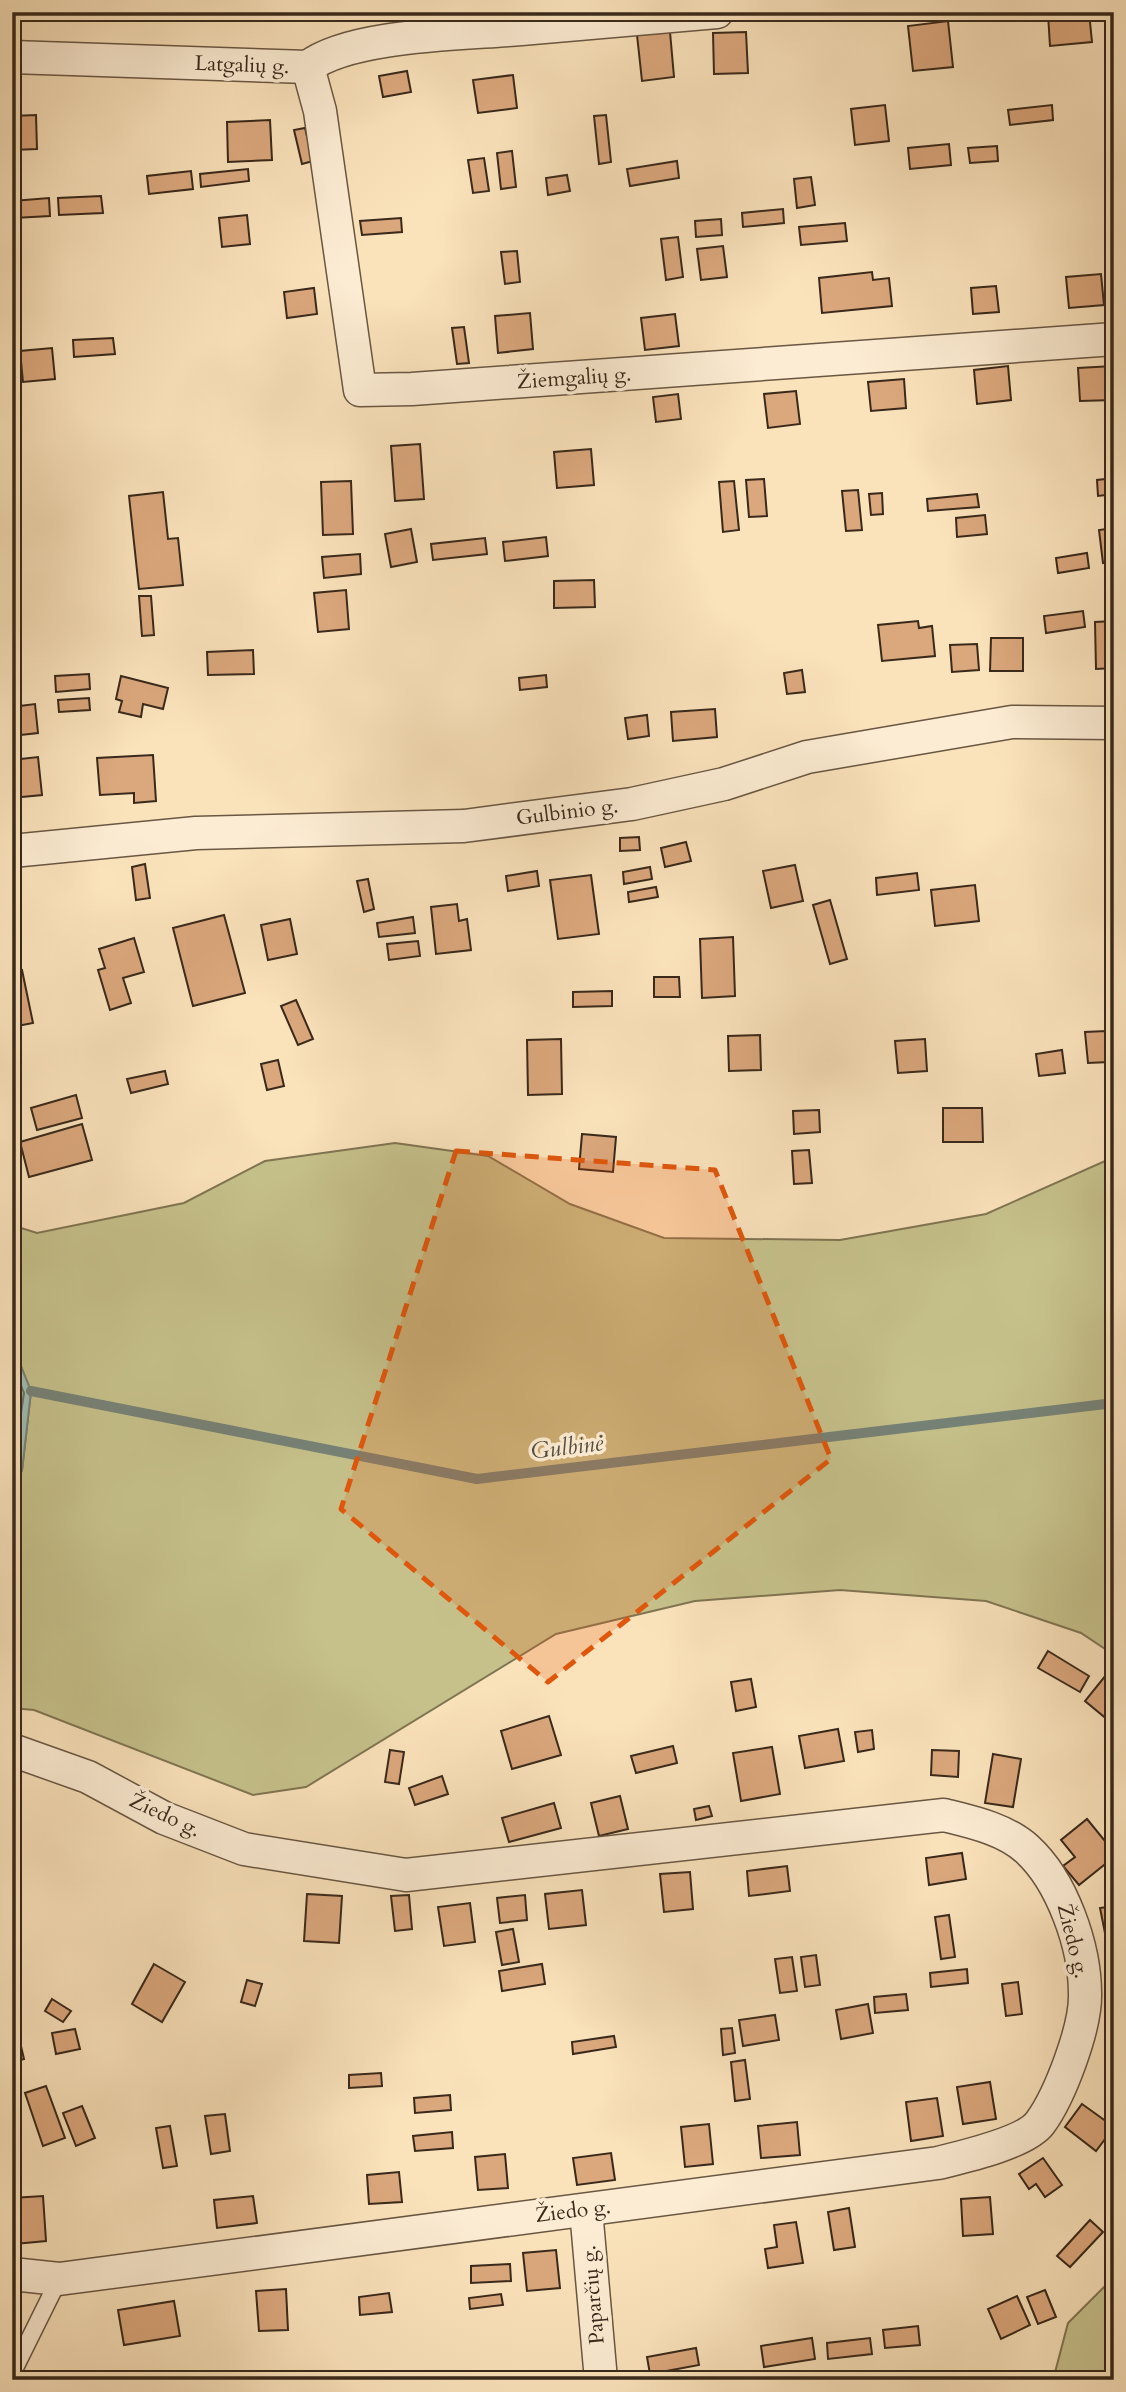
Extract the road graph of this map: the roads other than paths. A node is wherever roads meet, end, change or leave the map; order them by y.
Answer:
1 (717, 12) edge
2 (12, 57) edge
3 (308, 67) junction
4 (1114, 340) edge
5 (1114, 723) edge
6 (12, 851) edge
7 (12, 1750) edge
8 (586, 2210) junction
9 (12, 2274) edge
10 (59, 2279) junction
11 (12, 2374) edge
12 (601, 2380) edge

1 - 3 street, Latgalių g.
2 - 3 street, Latgalių g.
3 - 4 street, Žiemgalių g.
5 - 6 street, Gulbinio g.
7 - 8 street, Žiedo g.
8 - 10 street, Žiedo g.
8 - 12 street, Paparčių g.
9 - 10 street, Žiedo g.
10 - 11 lane

